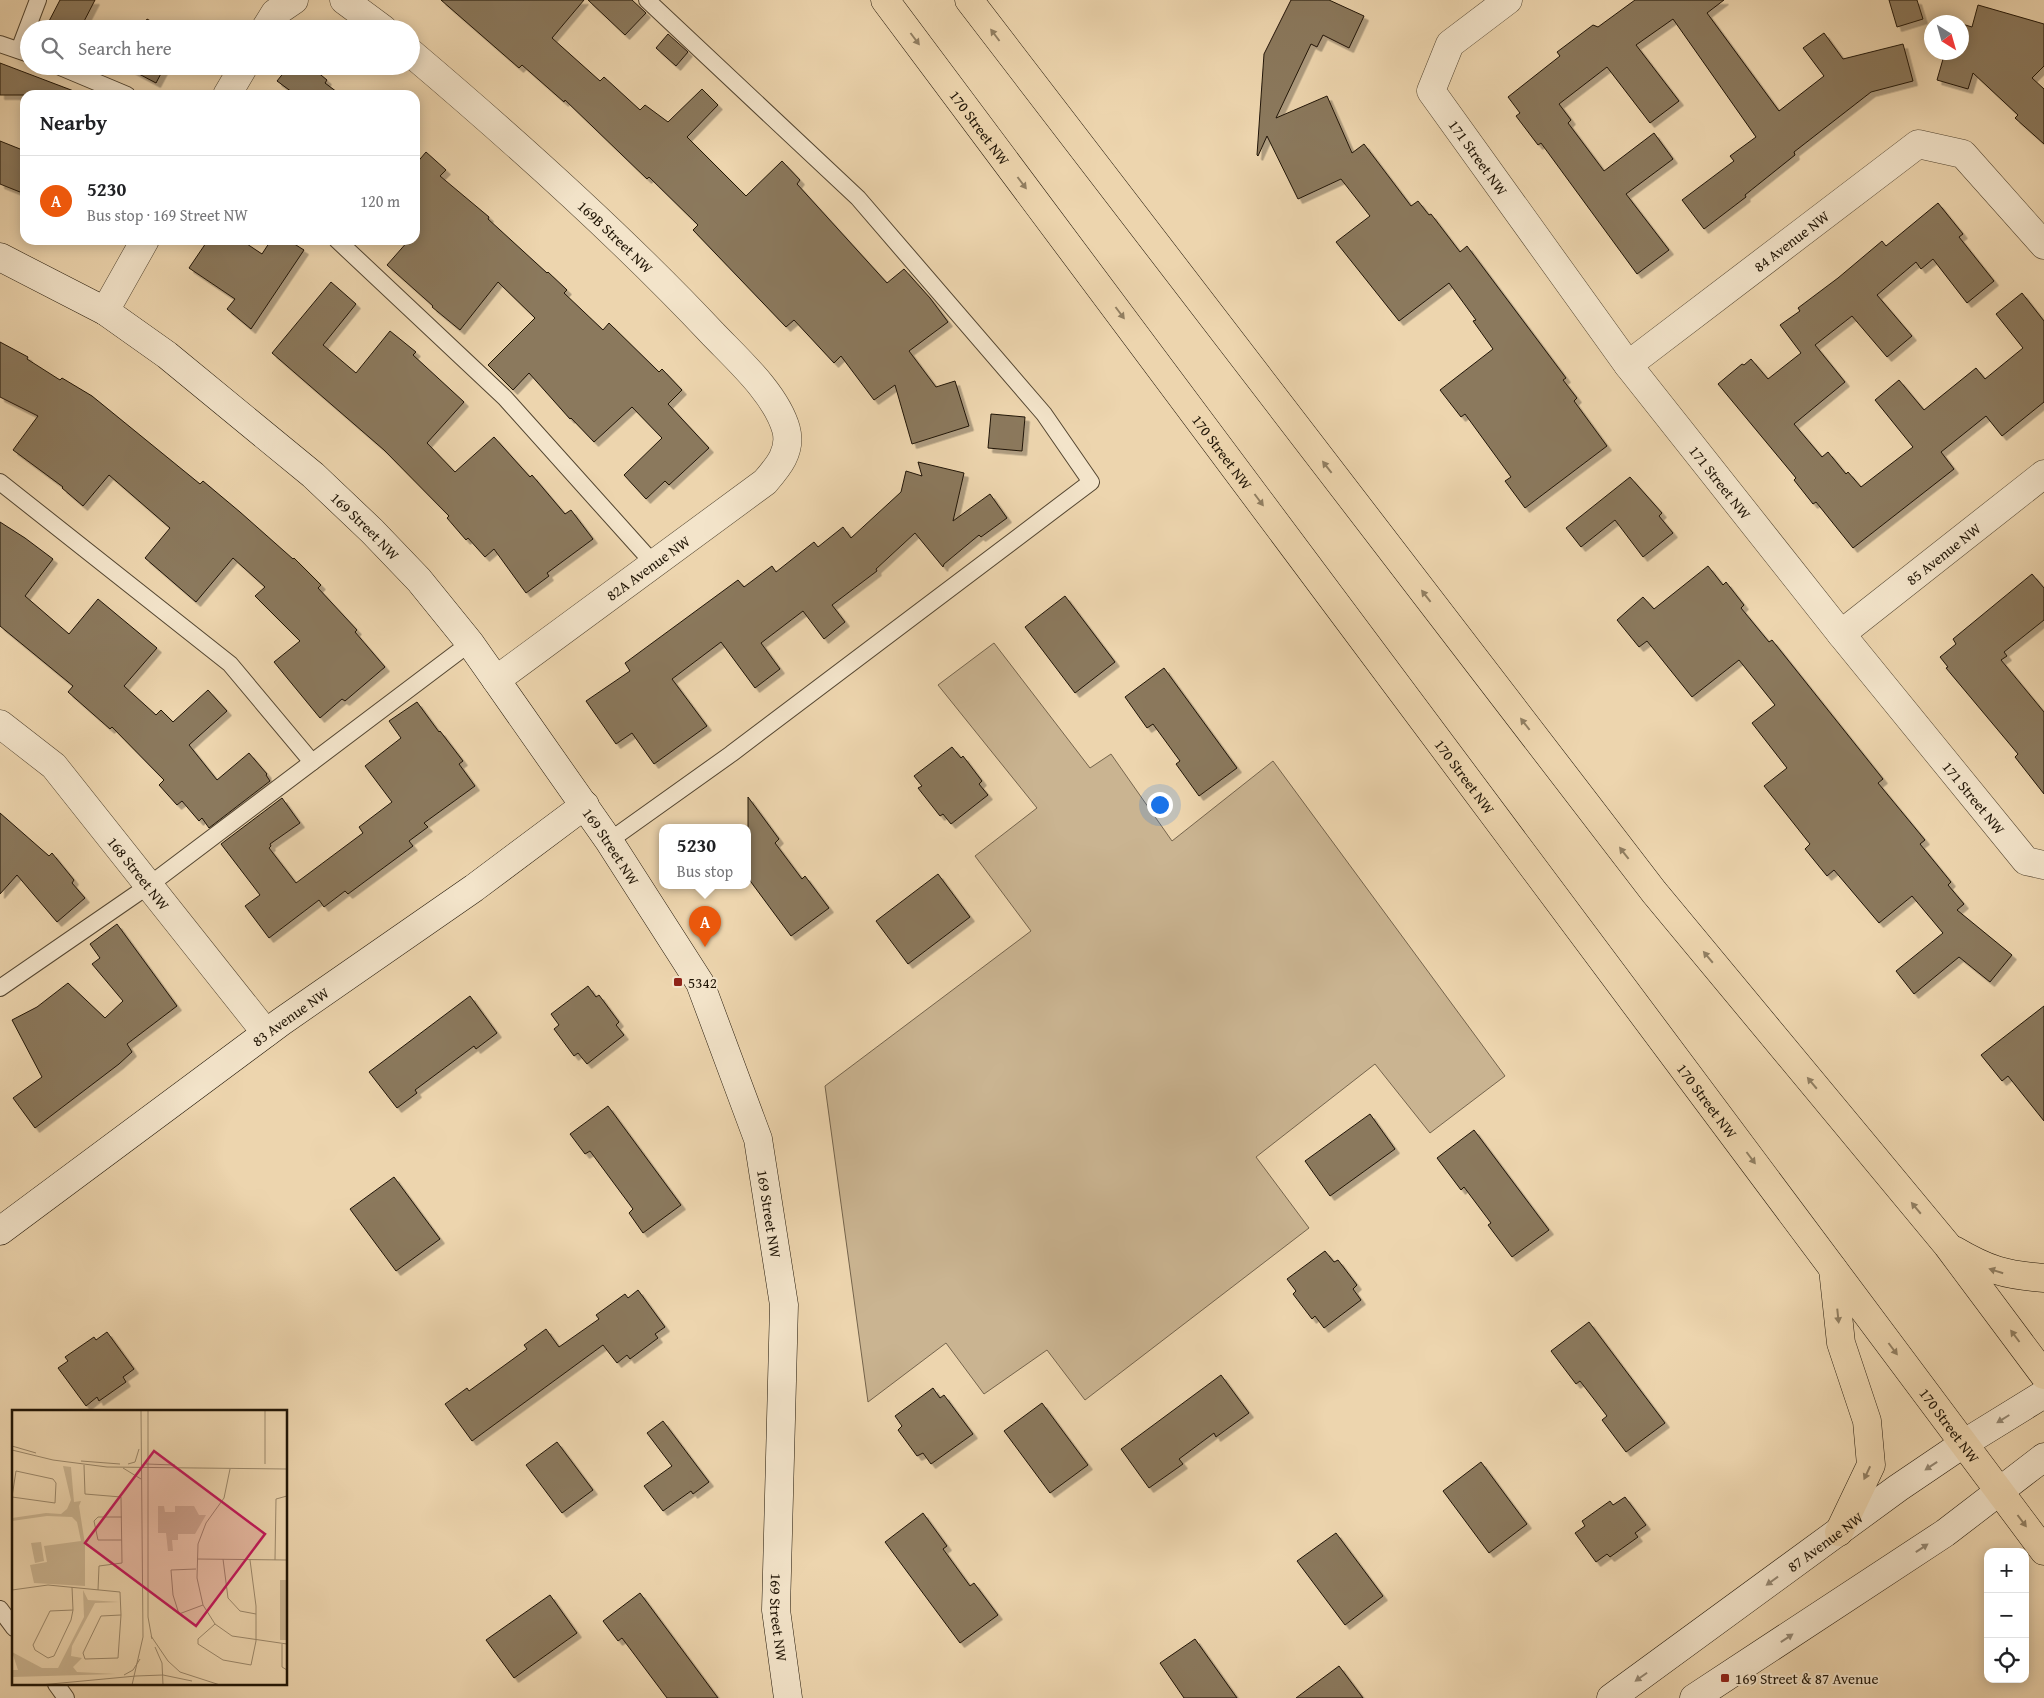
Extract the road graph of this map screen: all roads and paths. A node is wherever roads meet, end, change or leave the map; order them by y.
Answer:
1 (38, 0) edge
2 (294, 0) edge
3 (344, 0) edge
4 (647, 0) edge
5 (886, 0) edge
6 (969, 0) edge
7 (1508, 0) edge
8 (33, 20) edge
9 (271, 20) edge
10 (373, 20) edge
11 (0, 44) edge
12 (20, 51) edge
13 (420, 61) edge
14 (79, 75) edge
15 (239, 75) edge
16 (115, 90) edge
17 (230, 90) edge
18 (2044, 244) edge
19 (142, 245) edge
20 (342, 245) edge
21 (0, 257) edge
22 (105, 311) junction
23 (1628, 365) junction
24 (788, 445) joint
25 (2044, 474) edge
26 (0, 482) edge
27 (654, 564) junction
28 (1842, 634) junction
29 (470, 643) junction
30 (496, 680) junction
31 (0, 724) edge
32 (312, 762) junction
33 (585, 806) junction
34 (609, 841) junction
35 (2035, 863) edge
36 (148, 886) junction
37 (0, 988) edge
38 (266, 1033) junction
39 (0, 1231) edge
40 (1947, 1245) junction
41 (1832, 1268) junction
42 (2044, 1278) edge
43 (2044, 1375) edge
44 (2044, 1394) edge
45 (1963, 1444) junction
46 (2044, 1457) edge
47 (1999, 1491) junction
48 (1839, 1532) junction
49 (2044, 1551) edge
50 (0, 1609) edge
51 (12, 1625) edge
52 (57, 1686) edge
53 (66, 1698) edge
54 (788, 1698) edge
55 (1611, 1698) edge
56 (1694, 1698) edge

1 - 8 lane
2 - 9 street
3 - 10 street
4 - 34 lane
5 -> 41 main road, 170 Street NW
40 -> 6 main road
7 - 23 street, 171 Street NW
11 - 12 lane
13 - 24 street, 169B Street NW
14 - 16 lane
15 - 17 street
18 - 23 street, 84 Avenue NW
19 - 22 street
20 - 27 lane
21 - 22 street, 169 Street NW
22 - 29 street, 169 Street NW
23 - 28 street, 171 Street NW
24 - 27 street, 82A Avenue NW
25 - 28 street, 85 Avenue NW
26 - 32 lane
27 - 30 street, 82A Avenue NW
28 - 35 street, 171 Street NW
29 - 30 street, 169 Street NW
29 - 32 lane
30 - 33 street, 169 Street NW
31 - 36 street, 168 Street NW
32 - 36 lane
33 - 34 street, 169 Street NW
33 - 38 street, 83 Avenue NW
34 - 54 street, 169 Street NW
36 - 37 lane
36 - 38 street, 168 Street NW
38 - 39 street, 83 Avenue NW
42 -> 40 main road
43 -> 40 main road
41 -> 45 main road, 170 Street NW
41 -> 48 main road
44 -> 45 street, 87 Avenue NW
45 - 47 main road, 170 Street NW
45 -> 48 street, 87 Avenue NW
46 - 47 street
47 -> 49 main road, 170 Street NW
56 -> 47 street
48 -> 55 street, 87 Avenue NW
50 - 51 lane
52 - 53 lane

